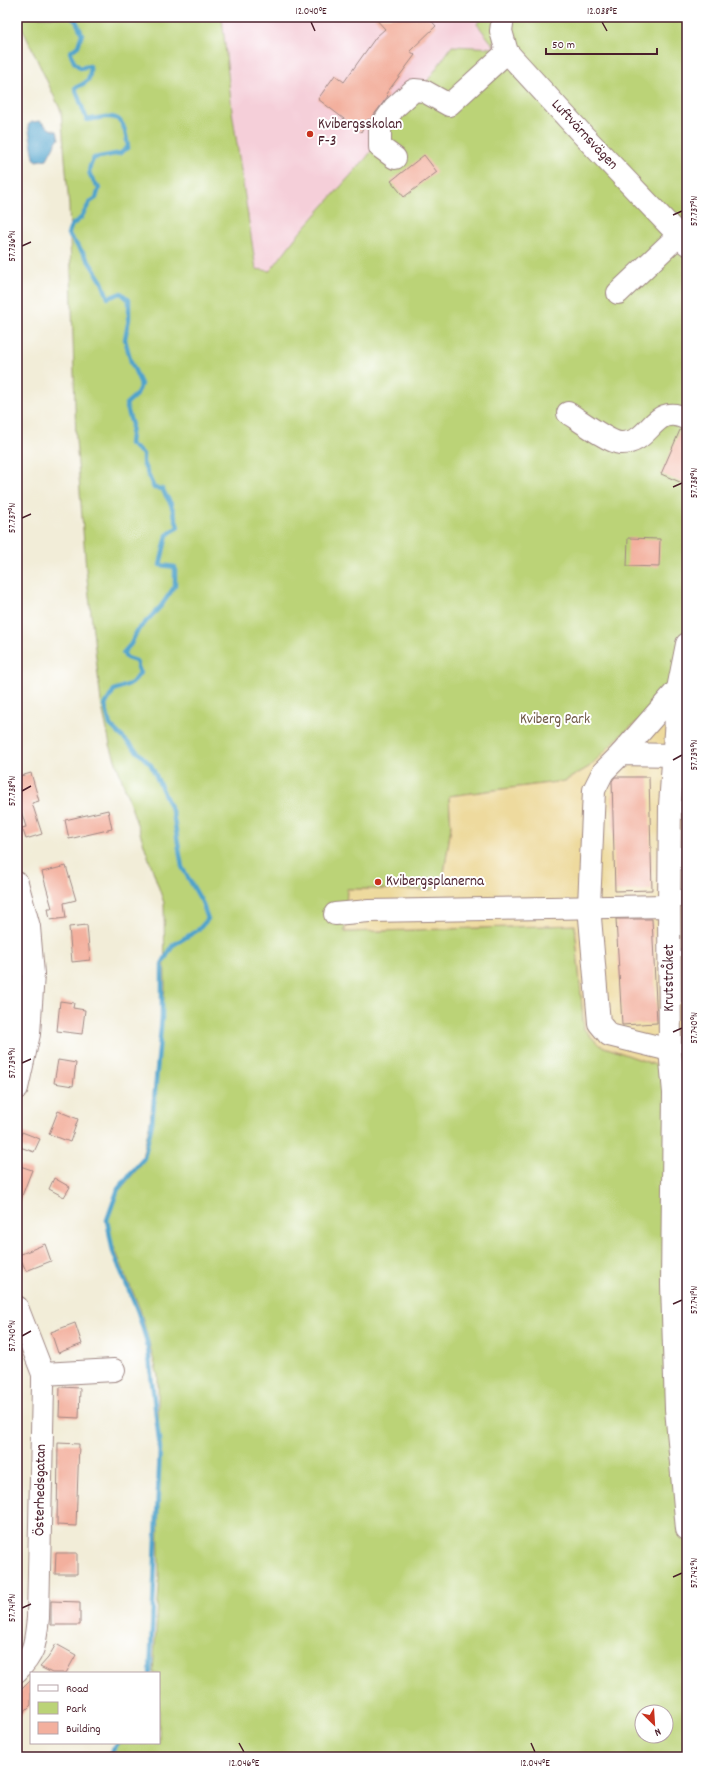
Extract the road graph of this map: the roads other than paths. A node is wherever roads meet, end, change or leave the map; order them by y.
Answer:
1 (503, 17) edge
2 (507, 52) junction
3 (395, 158) dead end
4 (683, 240) edge
5 (618, 293) dead end
6 (687, 418) edge
7 (569, 424) dead end
8 (687, 644) edge
9 (678, 689) junction
10 (621, 754) junction
11 (674, 755) junction
12 (17, 883) edge
13 (589, 906) junction
14 (669, 906) junction
15 (335, 914) dead end
16 (670, 1050) junction
17 (17, 1088) edge
18 (17, 1307) edge
19 (114, 1370) dead end
20 (43, 1374) junction
21 (687, 1529) edge
22 (17, 1671) edge

1 - 2 street, Luftvärnsvägen
2 - 3 street
2 - 4 street, Luftvärnsvägen
4 - 5 street
6 - 7 street
8 - 9 street, Krutstråket
9 - 10 street
9 - 11 street, Krutstråket
10 - 11 street
10 - 13 street
11 - 14 street, Krutstråket
12 - 17 street
13 - 14 street
13 - 15 street
13 - 16 street
14 - 16 street, Krutstråket
16 - 21 street, Krutstråket
18 - 20 street, Österhedsgatan
19 - 20 street
20 - 22 street, Österhedsgatan

